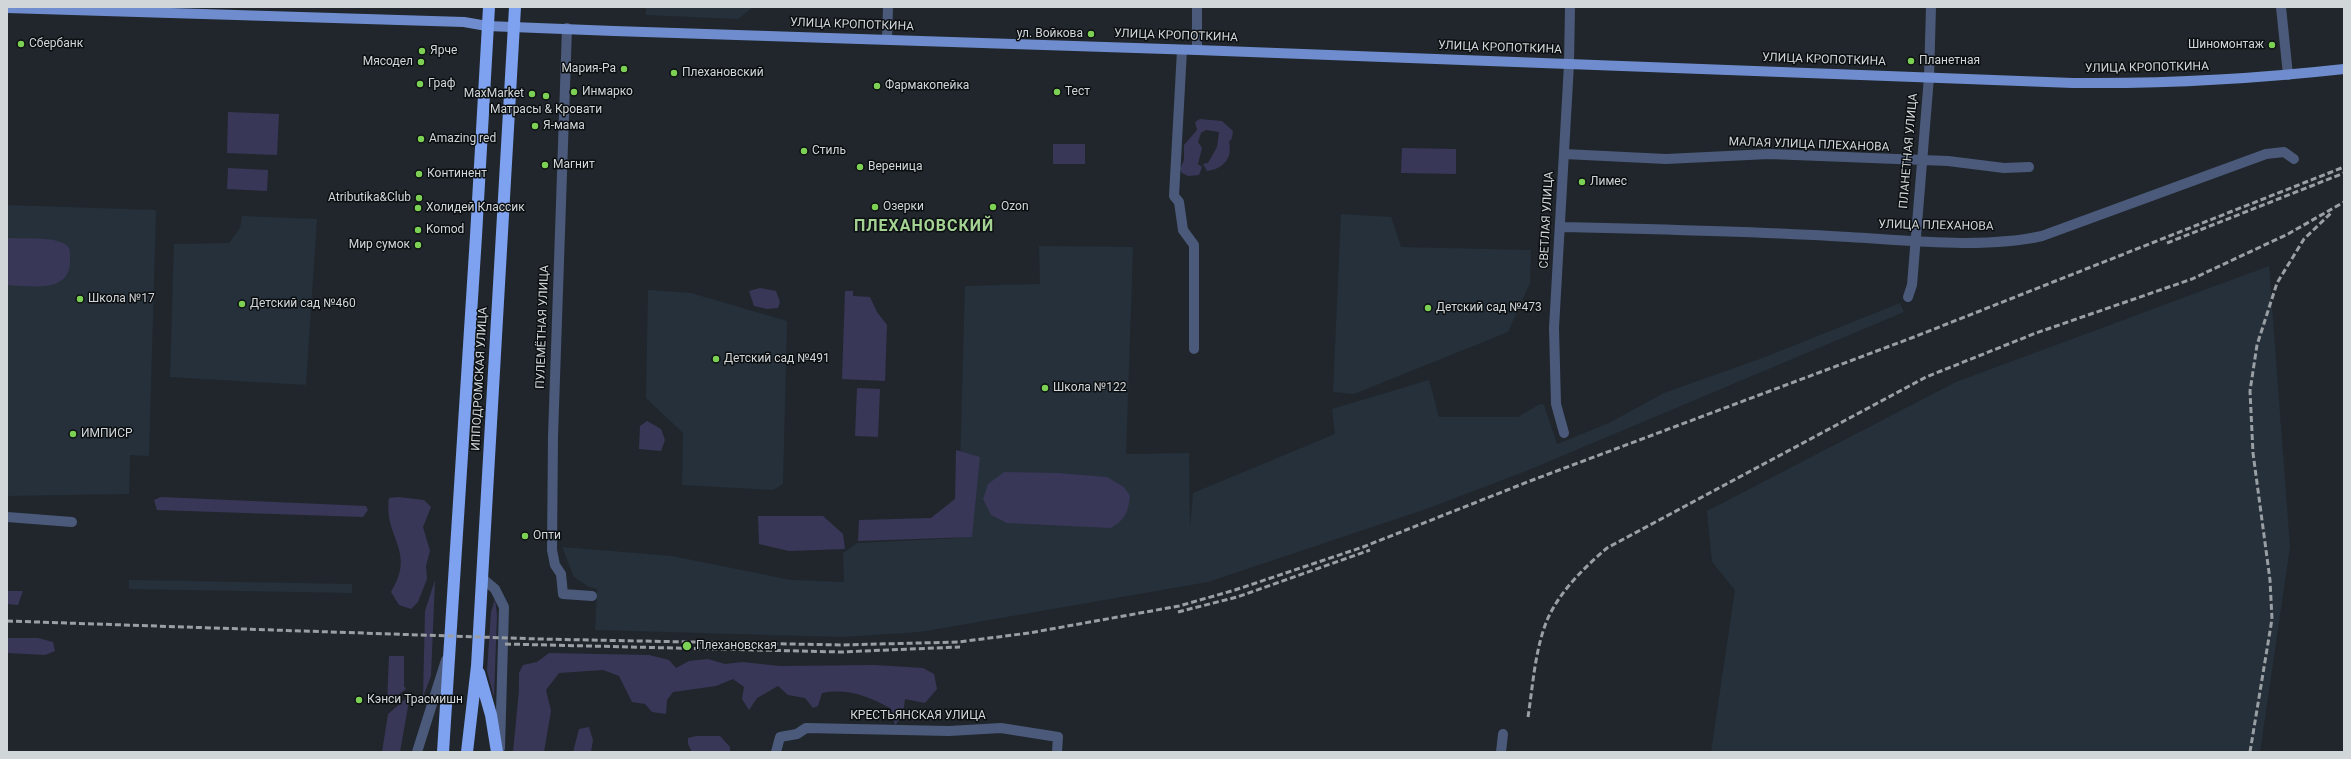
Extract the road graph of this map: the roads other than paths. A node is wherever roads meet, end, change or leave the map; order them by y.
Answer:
1 (489, 7) edge
2 (515, 7) edge
3 (888, 7) edge
4 (1197, 7) edge
5 (1570, 7) edge
6 (1932, 7) edge
7 (2281, 7) edge
8 (7, 8) edge
9 (487, 26) junction
10 (514, 26) junction
11 (567, 28) junction
12 (887, 39) junction
13 (1182, 50) junction
14 (1197, 50) junction
15 (1570, 64) junction
16 (2344, 69) edge
17 (2288, 75) junction
18 (1928, 77) junction
19 (1564, 154) junction
20 (2294, 159) dead end
21 (1921, 162) junction
22 (2029, 168) dead end
23 (1560, 227) junction
24 (1914, 240) junction
25 (1908, 297) dead end
26 (1194, 349) dead end
27 (1564, 433) dead end
28 (7, 517) edge
29 (72, 522) dead end
30 (482, 578) junction
31 (592, 596) dead end
32 (448, 652) junction
33 (477, 666) junction
34 (1503, 734) dead end
35 (417, 752) edge
36 (443, 752) edge
37 (467, 752) edge
38 (498, 752) edge
39 (776, 752) edge
40 (1057, 752) edge
41 (1501, 752) edge

1 - 9 highway, ИППОДРОМСКАЯ УЛИЦА
2 - 10 highway, ИППОДРОМСКАЯ УЛИЦА
3 - 12 street
4 - 14 street
5 - 15 street, СВЕТЛАЯ УЛИЦА
6 - 18 street, ПЛАНЕТНАЯ УЛИЦА
7 - 17 street
8 - 9 main road, УЛИЦА КРОПОТКИНА
9 - 10 main road, УЛИЦА КРОПОТКИНА
9 - 32 highway, ИППОДРОМСКАЯ УЛИЦА
10 - 11 main road, УЛИЦА КРОПОТКИНА
10 - 30 highway, ИППОДРОМСКАЯ УЛИЦА
11 - 12 main road, УЛИЦА КРОПОТКИНА
11 - 31 street, ПУЛЕМЁТНАЯ УЛИЦА
12 - 13 main road, УЛИЦА КРОПОТКИНА
13 - 14 main road, УЛИЦА КРОПОТКИНА
13 - 26 street
14 - 15 main road, УЛИЦА КРОПОТКИНА
15 - 18 main road, УЛИЦА КРОПОТКИНА
15 - 19 street, СВЕТЛАЯ УЛИЦА
16 - 17 main road, УЛИЦА КРОПОТКИНА
17 - 18 main road, УЛИЦА КРОПОТКИНА
18 - 21 street, ПЛАНЕТНАЯ УЛИЦА
19 - 21 street, МАЛАЯ УЛИЦА ПЛЕХАНОВА
19 - 23 street, СВЕТЛАЯ УЛИЦА
20 - 24 street, УЛИЦА ПЛЕХАНОВА
21 - 22 street, МАЛАЯ УЛИЦА ПЛЕХАНОВА
21 - 24 street, ПЛАНЕТНАЯ УЛИЦА
23 - 24 street, УЛИЦА ПЛЕХАНОВА
23 - 27 street, СВЕТЛАЯ УЛИЦА
24 - 25 street, ПЛАНЕТНАЯ УЛИЦА
28 - 29 street
30 - 33 highway, ИППОДРОМСКАЯ УЛИЦА
30 - 38 street
32 - 35 street
32 - 36 highway, ИППОДРОМСКАЯ УЛИЦА
33 - 37 highway, ИППОДРОМСКАЯ УЛИЦА
33 - 38 highway
34 - 41 street
39 - 40 street, КРЕСТЬЯНСКАЯ УЛИЦА

